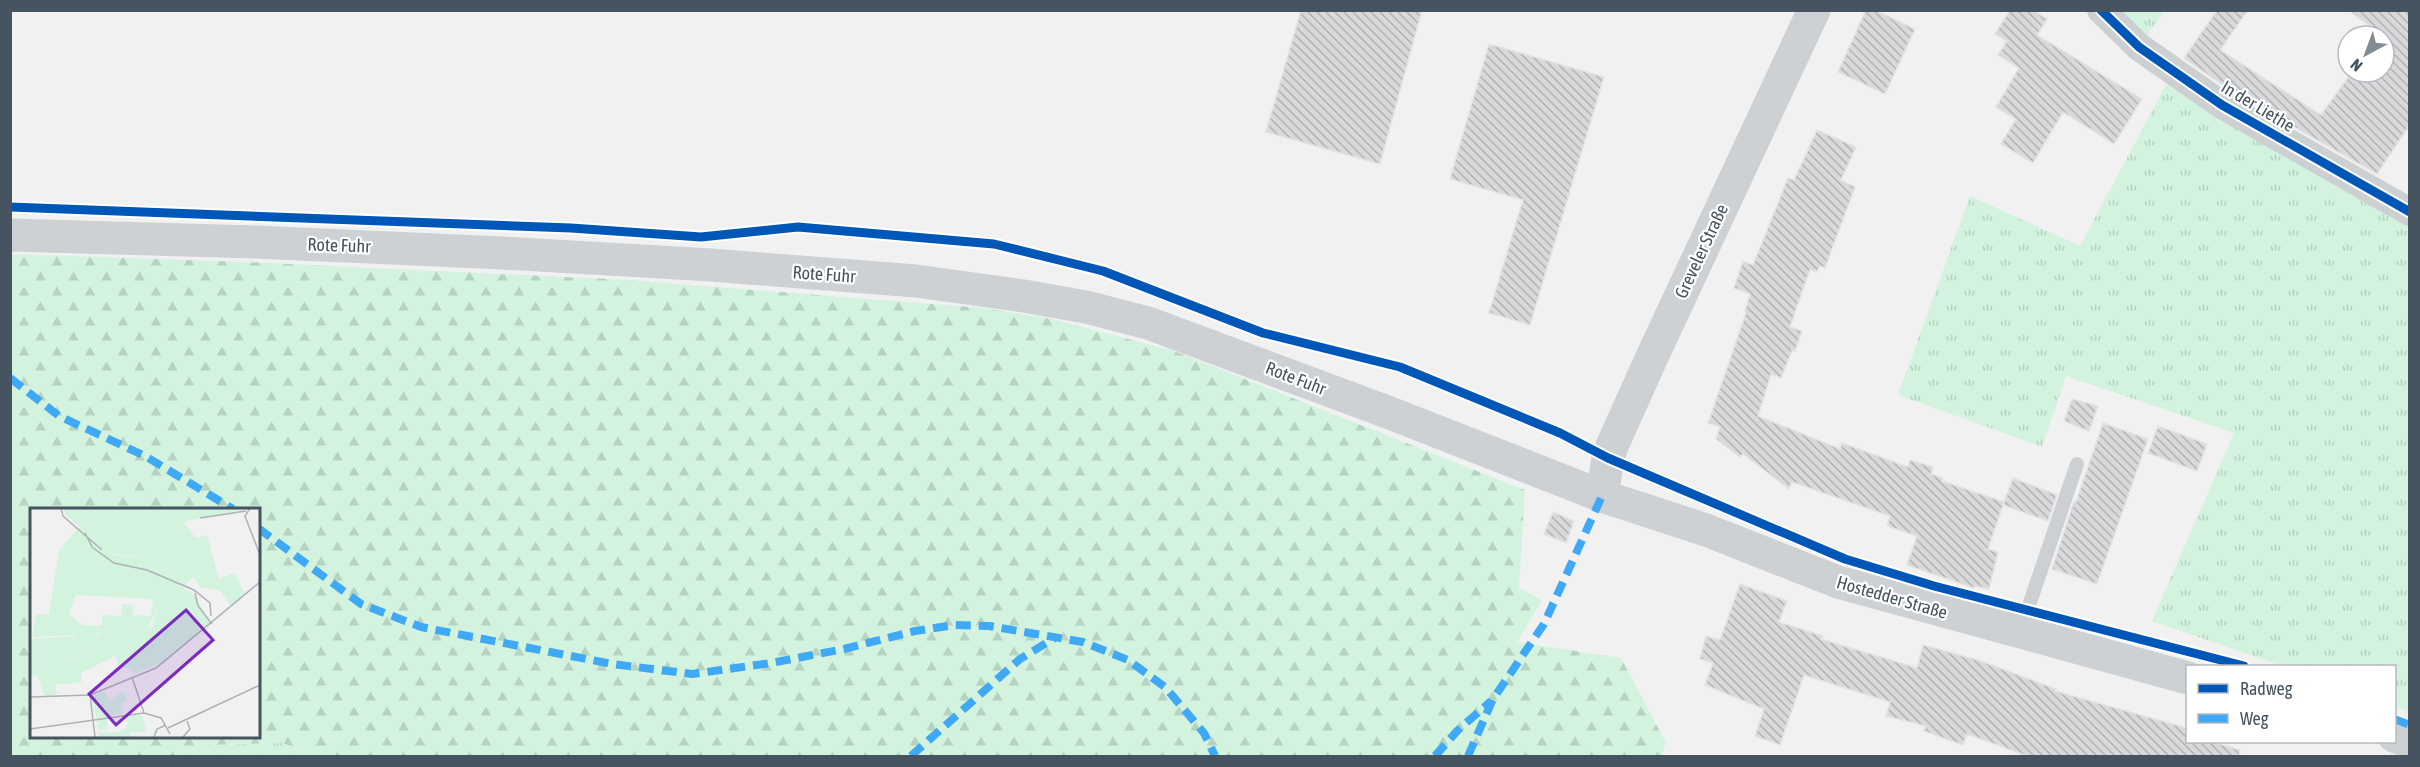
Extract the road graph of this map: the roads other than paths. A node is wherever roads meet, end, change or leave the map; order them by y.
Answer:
1 (1814, 10) edge
2 (2101, 10) edge
3 (2409, 212) edge
4 (10, 235) edge
5 (2077, 464) dead end
6 (1602, 496) junction
7 (2020, 632) junction
8 (2186, 678) edge

1 - 6 main road, Greveler Straße
2 - 3 street, In der Liethe
4 - 6 main road, Rote Fuhr
5 - 7 lane
6 - 7 main road, Hostedder Straße
7 - 8 main road, Hostedder Straße

